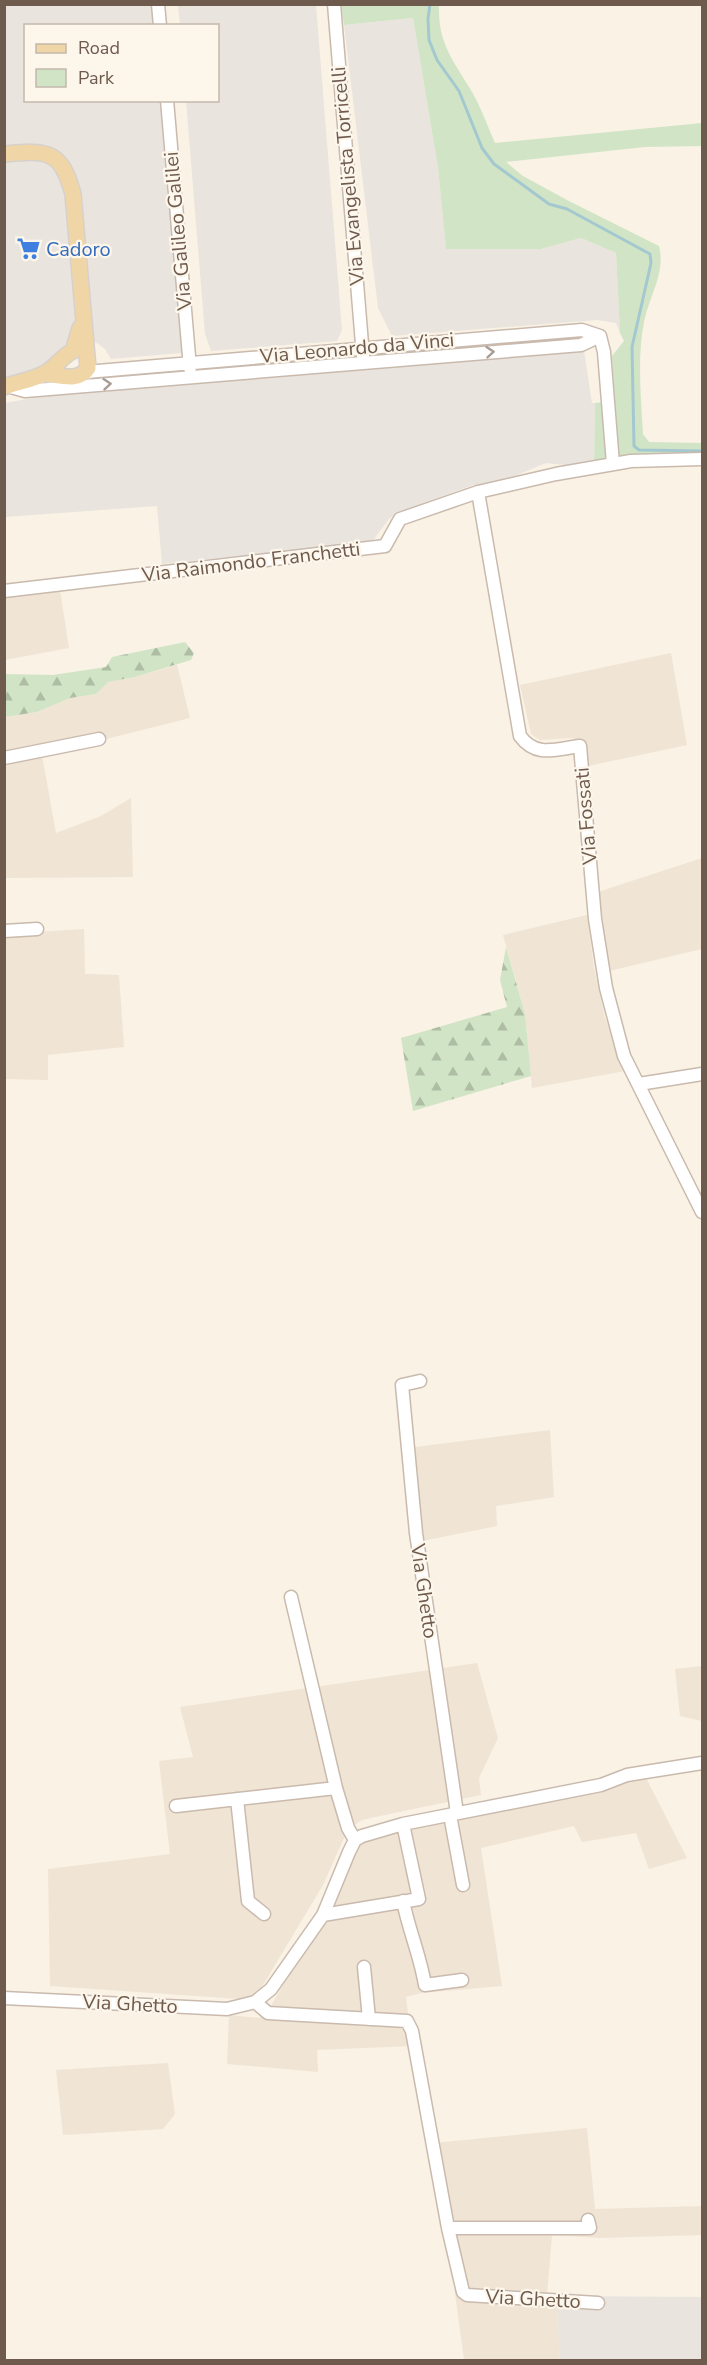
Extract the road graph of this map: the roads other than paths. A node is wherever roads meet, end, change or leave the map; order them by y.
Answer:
1 (158, 4) edge
2 (334, 4) edge
3 (160, 24) edge
4 (167, 102) edge
5 (4, 154) edge
6 (600, 336) junction
7 (363, 348) junction
8 (190, 361) junction
9 (77, 362) junction
10 (364, 363) junction
11 (191, 377) junction
12 (6, 386) edge
13 (702, 459) edge
14 (614, 465) junction
15 (478, 492) junction
16 (4, 591) edge
17 (99, 739) dead end
18 (4, 758) edge
19 (37, 929) dead end
20 (4, 931) edge
21 (702, 1074) edge
22 (639, 1084) junction
23 (702, 1212) edge
24 (420, 1381) dead end
25 (291, 1596) dead end
26 (702, 1763) edge
27 (336, 1788) junction
28 (237, 1799) junction
29 (176, 1806) dead end
30 (454, 1814) junction
31 (403, 1824) junction
32 (355, 1840) junction
33 (463, 1885) dead end
34 (403, 1901) junction
35 (264, 1914) dead end
36 (323, 1915) junction
37 (364, 1967) dead end
38 (462, 1980) dead end
39 (4, 1998) edge
40 (255, 2002) junction
41 (369, 2019) junction
42 (588, 2220) dead end
43 (448, 2228) junction
44 (598, 2303) dead end

1 - 3 street
2 - 7 street, Via Evangelista Torricelli
4 - 8 street, Via Galileo Galilei
5 - 9 main road
6 - 7 street, Via Leonardo da Vinci
10 -> 6 street
6 - 14 street
7 - 8 street, Via Leonardo da Vinci
7 - 10 street, Via Evangelista Torricelli
8 - 9 street, Via Leonardo da Vinci
8 - 11 street, Via Galileo Galilei
9 - 12 main road
10 - 11 street
12 -> 11 street
13 - 14 street
14 - 15 street
15 - 16 street, Via Raimondo Franchetti
15 - 22 street, Via Fossati
17 - 18 street
19 - 20 street
21 - 22 street
22 - 23 street, Via Fossati
24 - 30 street, Via Ghetto
25 - 27 street
26 - 30 street
27 - 28 street
27 - 32 street
28 - 29 street
28 - 35 street
30 - 31 street
30 - 33 street, Via Ghetto
31 - 32 street
31 - 34 street
32 - 36 street
34 - 36 street
34 - 38 street
36 - 40 street
37 - 41 street
39 - 40 street, Via Ghetto
40 - 41 street, Via Ghetto
41 - 43 street, Via Ghetto
42 - 43 street
43 - 44 street, Via Ghetto

